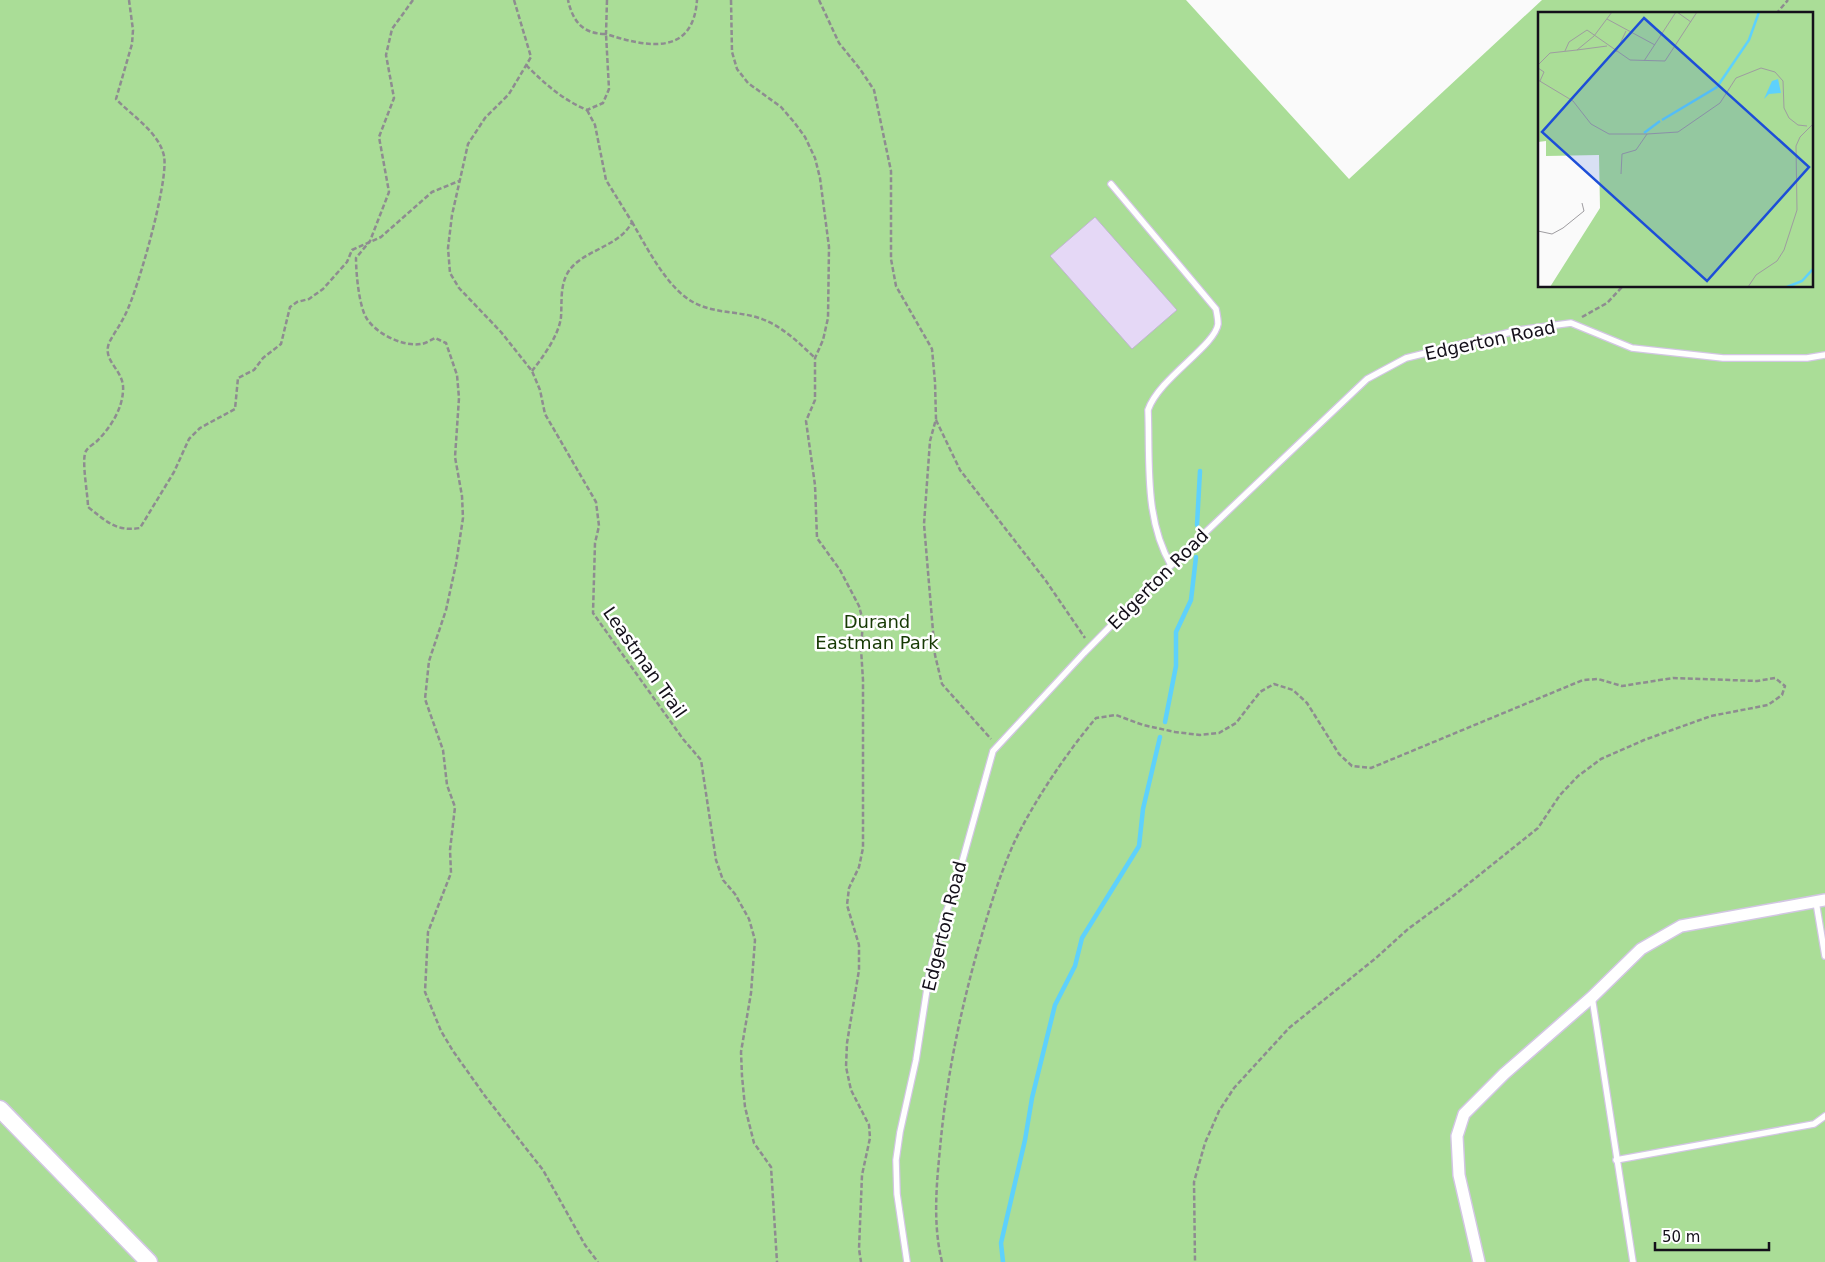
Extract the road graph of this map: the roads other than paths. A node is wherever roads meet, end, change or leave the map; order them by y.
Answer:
1 (1111, 184) dead end
2 (1825, 355) edge
3 (1171, 565) junction
4 (1821, 901) edge
5 (1825, 956) edge
6 (1592, 997) junction
7 (0, 1109) edge
8 (1825, 1116) edge
9 (1616, 1160) junction
10 (149, 1262) edge
11 (907, 1262) edge
12 (1479, 1262) edge
13 (1633, 1262) edge

1 - 3 lane
2 - 3 lane, Edgerton Road
3 - 11 lane, Edgerton Road
4 - 5 lane
4 - 6 street
6 - 9 lane
6 - 12 street
7 - 10 street
8 - 9 lane
9 - 13 lane

